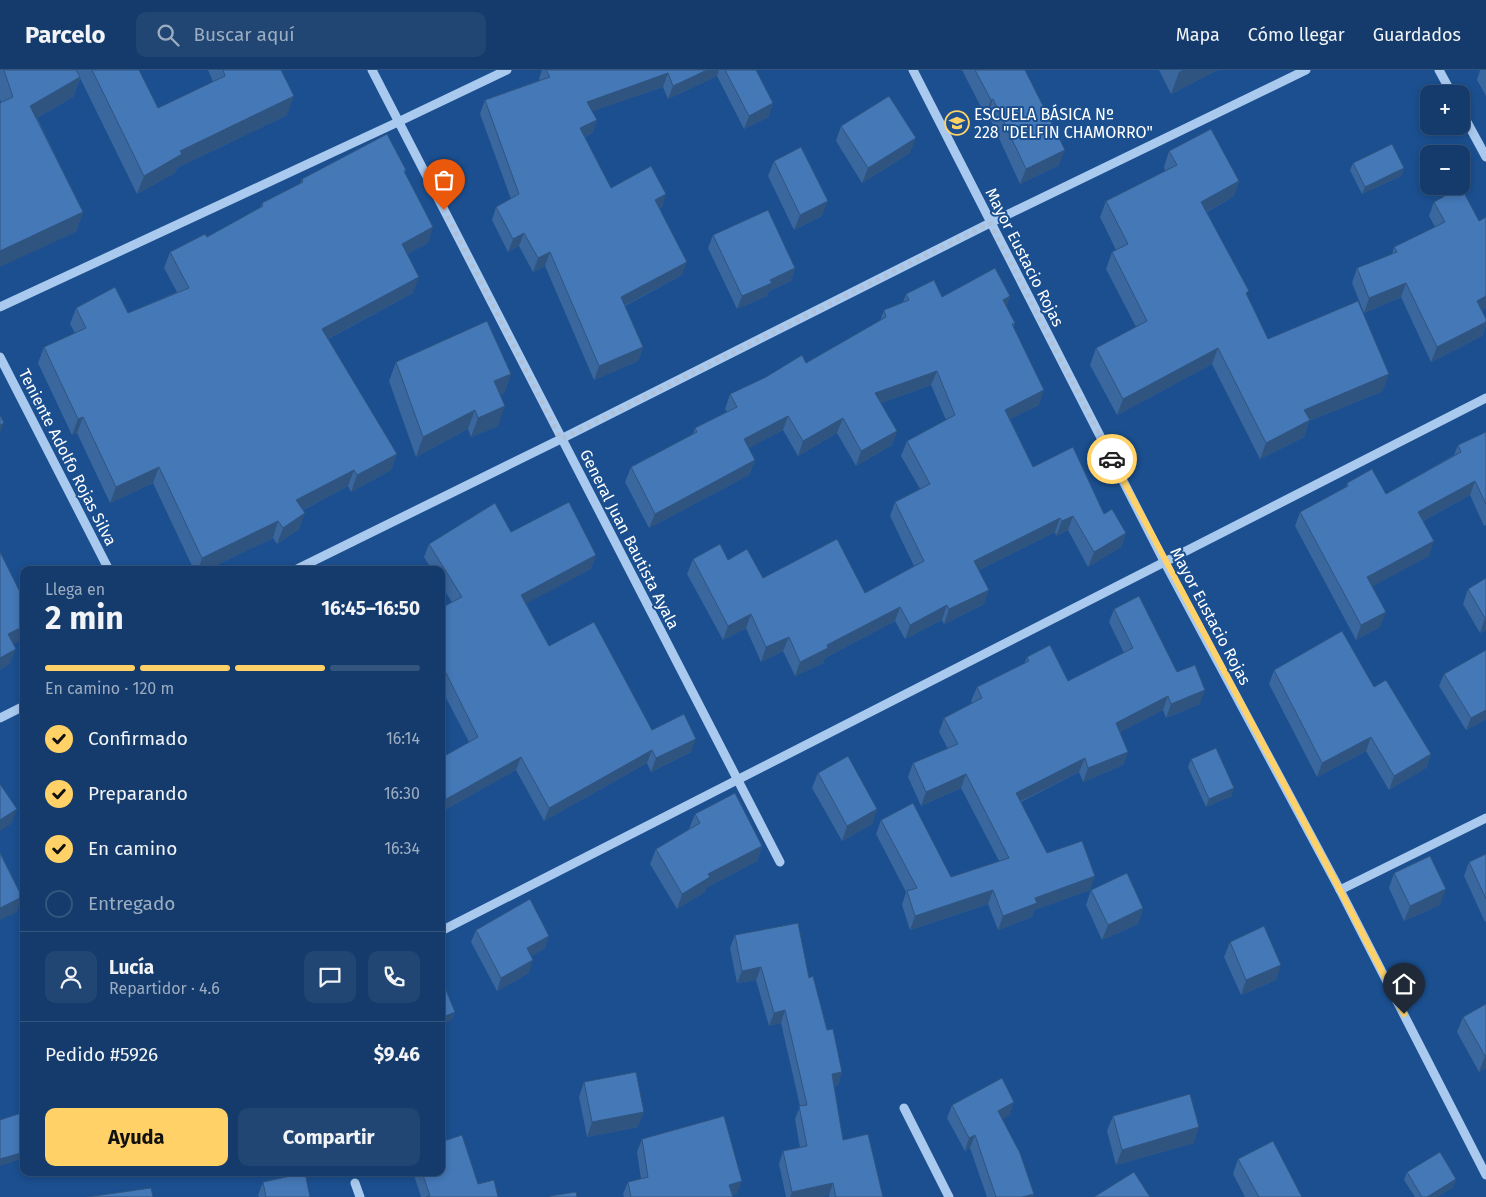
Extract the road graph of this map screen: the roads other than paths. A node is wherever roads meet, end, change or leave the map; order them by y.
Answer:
1 (372, 70) edge
2 (506, 70) edge
3 (913, 70) edge
4 (1306, 70) edge
5 (1439, 70) edge
6 (1447, 85) edge
7 (398, 122) junction
8 (1470, 128) edge
9 (1486, 157) edge
10 (990, 223) junction
11 (0, 307) edge
12 (0, 357) edge
13 (1486, 398) edge
14 (561, 439) junction
15 (1166, 562) junction
16 (107, 566) edge
17 (303, 566) edge
18 (20, 708) edge
19 (0, 718) edge
20 (738, 780) junction
21 (1486, 818) edge
22 (780, 862) dead end
23 (1340, 890) junction
24 (445, 929) edge
25 (904, 1108) dead end
26 (1486, 1174) edge
27 (355, 1183) dead end
28 (360, 1197) edge
29 (949, 1197) edge

1 - 7 street, General Juan Bautista Ayala
2 - 7 street
3 - 10 street, Mayor Eustacio Rojas
4 - 10 street
5 - 6 street
7 - 11 street
7 - 14 street, General Juan Bautista Ayala
8 - 9 street
10 - 14 street
10 - 15 street, Mayor Eustacio Rojas
12 - 16 street, Teniente Adolfo Rojas Silva
13 - 15 street
14 - 17 street
14 - 20 street, General Juan Bautista Ayala
15 - 20 street
15 - 23 street, Mayor Eustacio Rojas
18 - 19 street
20 - 22 street, General Juan Bautista Ayala
20 - 24 street
21 - 23 street
23 - 26 street, Mayor Eustacio Rojas
25 - 29 street
27 - 28 street

